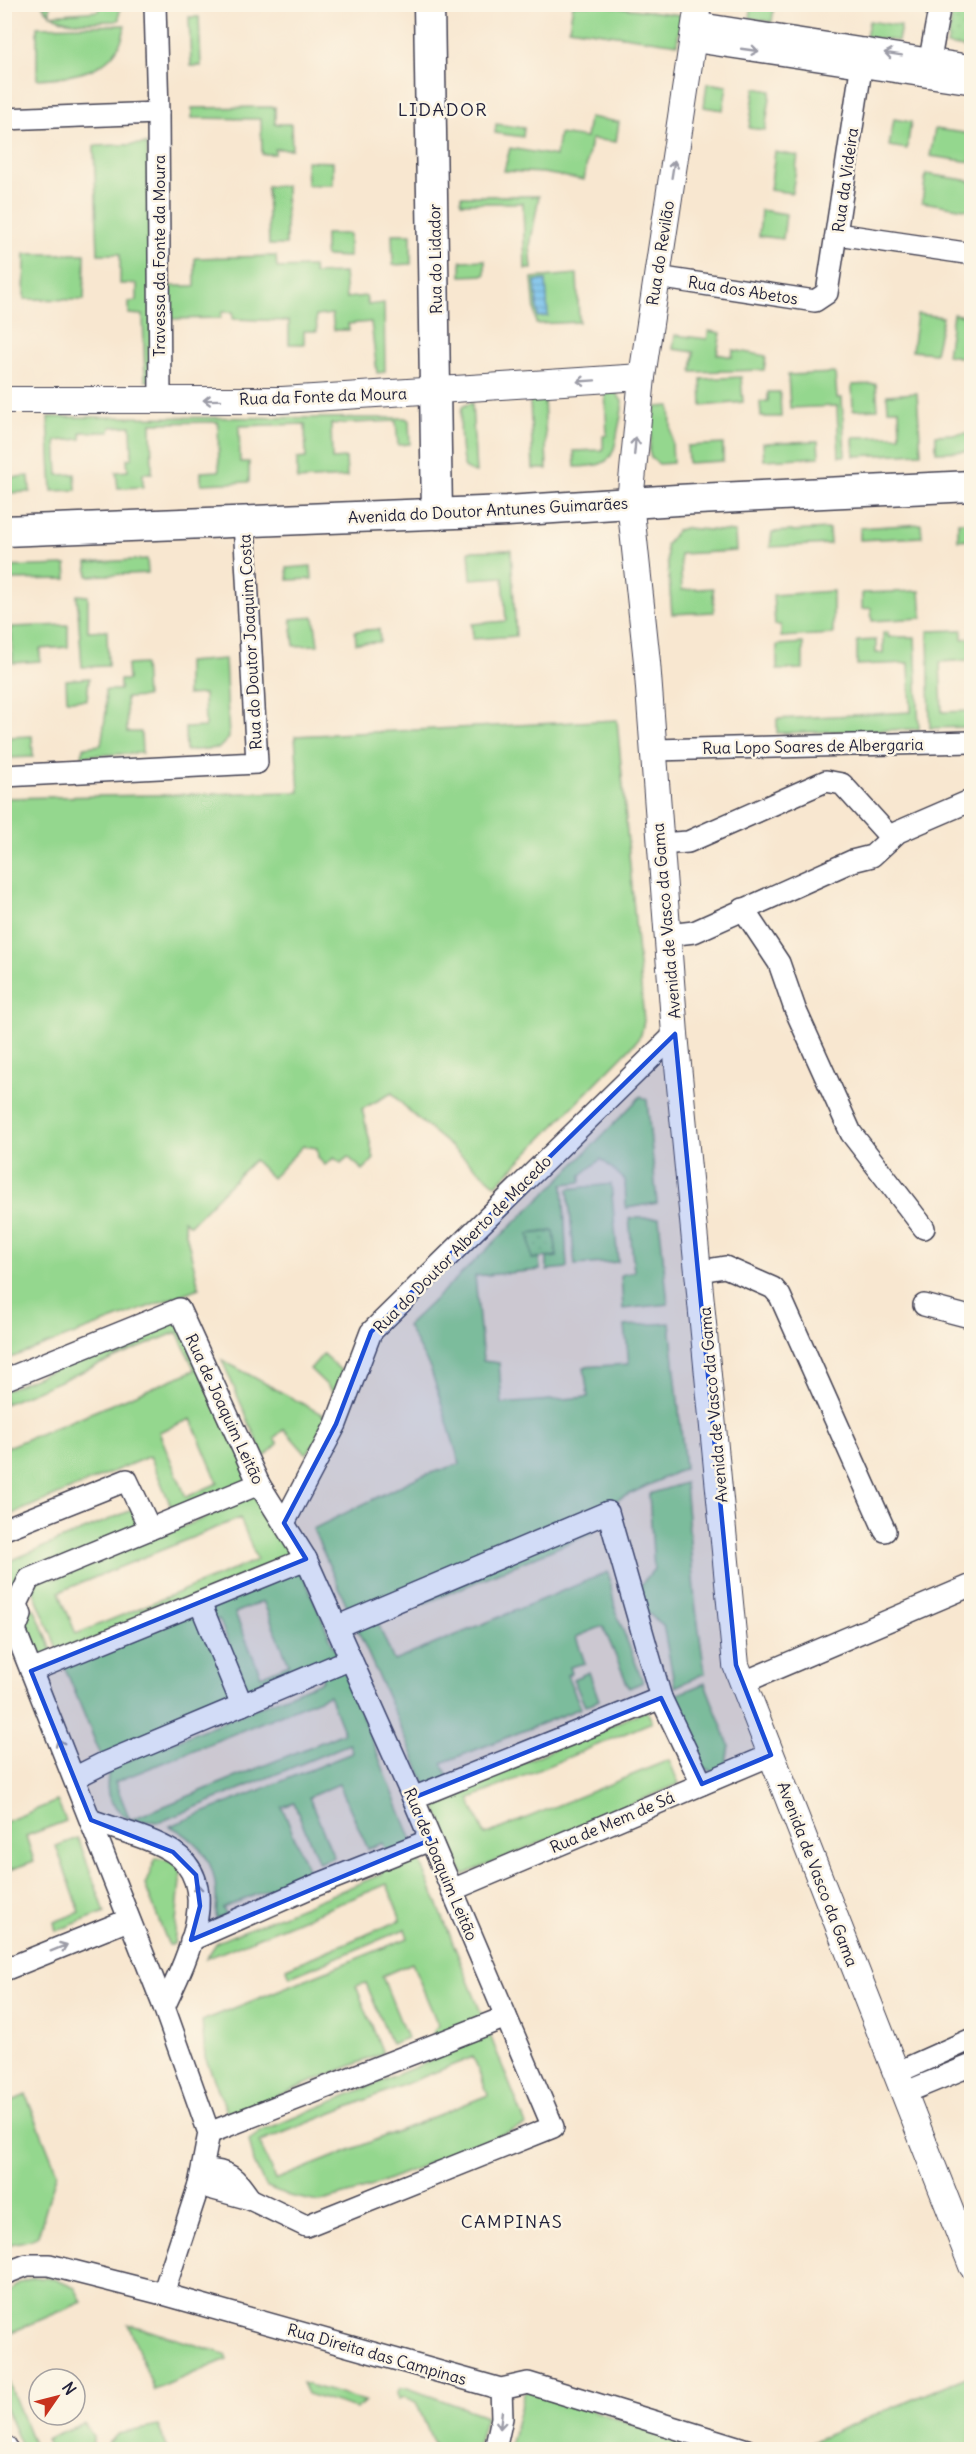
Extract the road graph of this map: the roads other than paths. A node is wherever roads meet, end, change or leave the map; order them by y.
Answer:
1 (155, 4) edge
2 (429, 4) edge
3 (940, 4) edge
4 (695, 23) edge
5 (863, 57) junction
6 (930, 59) junction
7 (972, 66) edge
8 (972, 83) edge
9 (159, 113) junction
10 (4, 119) edge
11 (837, 234) junction
12 (972, 254) edge
13 (657, 277) junction
14 (828, 293) joint
15 (642, 377) junction
16 (436, 391) junction
17 (160, 399) junction
18 (4, 400) edge
19 (972, 486) edge
20 (630, 502) junction
21 (437, 514) junction
22 (244, 522) junction
23 (4, 531) edge
24 (972, 742) edge
25 (655, 750) junction
26 (4, 776) edge
27 (972, 800) edge
28 (891, 838) junction
29 (659, 844) junction
30 (743, 909) junction
31 (668, 935) junction
32 (675, 1034) junction
33 (924, 1228) dead end
34 (700, 1271) junction
35 (924, 1305) dead end
36 (970, 1318) edge
37 (4, 1380) edge
38 (259, 1484) junction
39 (284, 1522) junction
40 (5, 1528) edge
41 (150, 1529) junction
42 (885, 1532) dead end
43 (306, 1559) junction
44 (972, 1585) edge
45 (11, 1603) edge
46 (200, 1603) junction
47 (336, 1627) junction
48 (10, 1632) edge
49 (351, 1659) junction
50 (31, 1671) junction
51 (742, 1683) junction
52 (661, 1698) junction
53 (242, 1705) junction
54 (771, 1755) junction
55 (74, 1778) junction
56 (702, 1784) junction
57 (413, 1798) junction
58 (91, 1820) junction
59 (430, 1840) junction
60 (452, 1890) junction
61 (128, 1920) junction
62 (191, 1940) junction
63 (4, 1970) edge
64 (164, 2007) junction
65 (506, 2017) junction
66 (972, 2039) edge
67 (937, 2055) junction
68 (972, 2065) edge
69 (946, 2075) junction
70 (900, 2083) junction
71 (209, 2133) junction
72 (201, 2178) junction
73 (972, 2266) edge
74 (4, 2274) edge
75 (163, 2294) junction
76 (501, 2389) junction
77 (495, 2450) edge
78 (747, 2450) edge

1 - 9 street, Travessa da Fonte da Moura
2 - 16 main road, Rua do Lidador
3 - 6 street
4 - 5 street
13 -> 4 street, Rua do Revilão
6 -> 5 street
5 - 8 street
5 - 11 street, Rua da Videira
6 - 7 street
9 - 10 street
9 - 17 street, Travessa da Fonte da Moura
11 - 12 street
11 - 14 street, Rua da Videira
13 - 14 street, Rua dos Abetos
13 - 15 street, Rua do Revilão
15 -> 16 street, Rua da Fonte da Moura
20 -> 15 street, Rua do Revilão
16 -> 17 street, Rua da Fonte da Moura
16 - 21 main road, Rua do Lidador
17 - 18 street, Rua da Fonte da Moura
19 - 20 main road, Avenida do Doutor Antunes Guimarães
20 - 21 main road, Avenida do Doutor Antunes Guimarães
20 - 25 street, Avenida de Vasco da Gama
21 - 22 main road, Avenida do Doutor Antunes Guimarães
22 - 23 main road, Avenida do Doutor Antunes Guimarães
22 - 26 street, Rua do Doutor Joaquim Costa
24 - 25 street, Rua Lopo Soares de Albergaria
25 - 29 street, Avenida de Vasco da Gama
27 - 28 street
28 - 29 street
28 - 30 street
29 - 31 street, Avenida de Vasco da Gama
30 - 31 street
30 - 33 street
31 - 32 street, Avenida de Vasco da Gama
32 - 34 street, Avenida de Vasco da Gama
32 - 39 street, Rua do Doutor Alberto de Macedo
34 - 42 street
34 - 51 street, Avenida de Vasco da Gama
35 - 36 street
37 - 38 street, Rua de Joaquim Leitão
38 - 39 street, Rua de Joaquim Leitão
38 - 41 street
39 - 43 street, Rua de Joaquim Leitão
40 - 41 street
41 - 45 street
43 - 46 street
43 - 47 street, Rua de Joaquim Leitão
44 - 51 street
45 - 48 street
46 - 50 street
46 - 53 street
47 - 49 street, Rua de Joaquim Leitão
47 - 52 street
48 - 50 street
49 - 53 street
49 - 57 street, Rua de Joaquim Leitão
55 -> 50 street
51 - 54 street, Avenida de Vasco da Gama
52 - 56 street
52 - 57 street
53 - 55 street
54 - 56 street, Rua de Mem de Sá
54 - 70 street, Avenida de Vasco da Gama
55 - 58 street
56 - 60 street, Rua de Mem de Sá
57 - 59 street, Rua de Joaquim Leitão
58 - 61 street
62 -> 58 street
59 - 60 street, Rua de Joaquim Leitão
59 - 62 street
60 - 65 street, Rua de Joaquim Leitão
63 -> 61 street
61 - 64 street
62 - 64 street
64 - 71 street
65 - 71 street
65 - 72 street, Rua de Joaquim Leitão
66 - 67 street
67 - 69 street
67 - 70 street
68 - 69 street
69 - 70 street
70 - 73 street, Avenida de Vasco da Gama
71 - 72 street
72 - 75 street
74 - 75 street, Rua Direita das Campinas
75 - 76 street, Rua Direita das Campinas
76 -> 77 street
76 - 78 street, Rua Direita das Campinas

